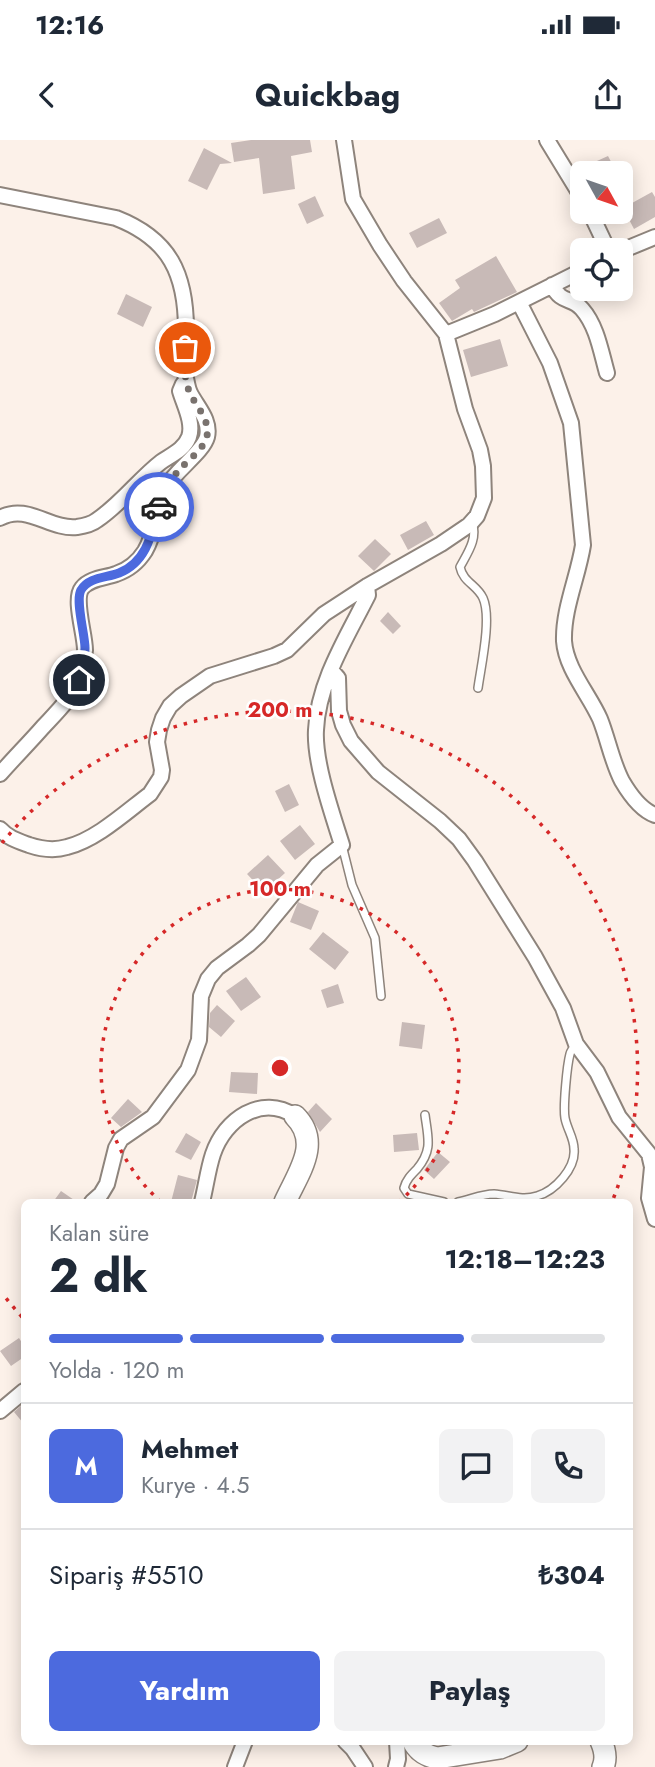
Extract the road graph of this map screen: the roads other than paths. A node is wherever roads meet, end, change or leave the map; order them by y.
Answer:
1 (344, 140) edge
2 (547, 140) edge
3 (570, 178) edge
4 (0, 195) edge
5 (655, 237) edge
6 (633, 246) edge
7 (570, 276) edge
8 (552, 285) junction
9 (519, 303) junction
10 (446, 334) junction
11 (607, 373) dead end
12 (186, 380) junction
13 (0, 518) edge
14 (472, 521) junction
15 (367, 586) junction
16 (331, 670) junction
17 (478, 688) dead end
18 (0, 774) edge
19 (655, 815) edge
20 (0, 829) edge
21 (342, 845) junction
22 (381, 996) dead end
23 (576, 1044) junction
24 (295, 1115) joint
25 (425, 1115) dead end
26 (96, 1199) edge
27 (203, 1199) edge
28 (286, 1199) edge
29 (430, 1199) edge
30 (468, 1199) edge
31 (655, 1219) edge
32 (21, 1394) edge
33 (0, 1411) edge
34 (243, 1745) edge
35 (349, 1745) edge
36 (397, 1745) edge
37 (416, 1745) edge
38 (507, 1745) edge
39 (603, 1745) edge
40 (235, 1767) edge
41 (366, 1767) edge
42 (396, 1767) edge
43 (603, 1767) edge

1 - 10 street
2 - 3 street
4 - 12 street
5 - 6 street
7 - 8 street
8 - 9 street
8 - 11 street
9 - 10 street
9 - 19 street
10 - 14 street
12 - 13 street
12 - 18 street
14 - 15 street
14 - 17 lane
15 - 16 street
15 - 20 street
16 - 21 street
16 - 23 street
21 - 22 lane
21 - 26 street
23 - 30 lane
23 - 31 street
24 - 27 street
24 - 28 street
25 - 29 lane
32 - 33 street
34 - 40 street
35 - 41 street
36 - 42 street
37 - 38 street
39 - 43 street

